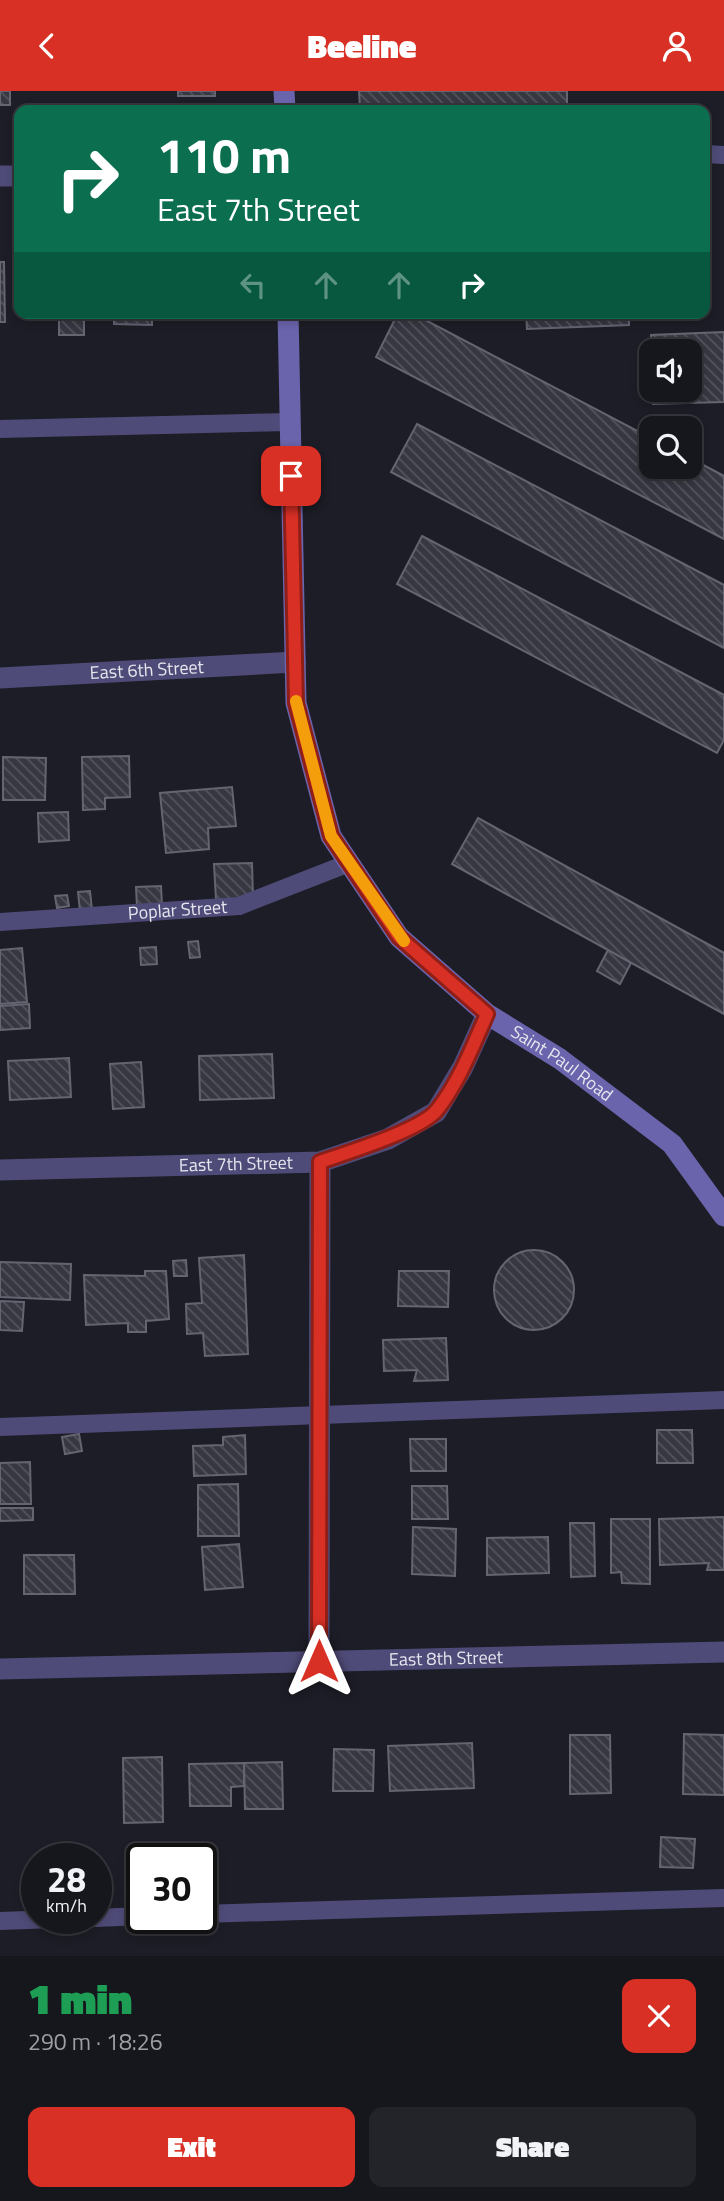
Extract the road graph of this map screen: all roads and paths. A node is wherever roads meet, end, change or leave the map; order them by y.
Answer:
1 (288, 319) edge
2 (290, 422) junction
3 (0, 429) edge
4 (295, 662) junction
5 (0, 678) edge
6 (349, 863) junction
7 (0, 922) edge
8 (487, 1014) junction
9 (320, 1162) junction
10 (0, 1170) edge
11 (718, 1197) edge
12 (724, 1216) edge
13 (724, 1400) edge
14 (320, 1415) junction
15 (0, 1427) edge
16 (724, 1652) edge
17 (319, 1661) junction
18 (0, 1669) edge
19 (724, 1898) edge
20 (217, 1914) edge
21 (21, 1920) edge
22 (0, 1921) edge

1 - 2 main road, Saint Paul Road
2 - 3 lane
2 - 4 main road, Saint Paul Road
4 - 5 street, East 6th Street
4 - 6 main road, Saint Paul Road
6 - 7 lane, Poplar Street
6 - 8 main road, Saint Paul Road
8 - 9 street, East 7th Street
8 - 11 main road, Saint Paul Road
9 - 10 street, East 7th Street
9 - 14 street
11 - 12 main road, Saint Paul Road
13 - 14 lane
14 - 15 lane
14 - 17 street
16 - 17 street, East 8th Street
17 - 18 street, East 8th Street
19 - 20 lane
21 - 22 lane

